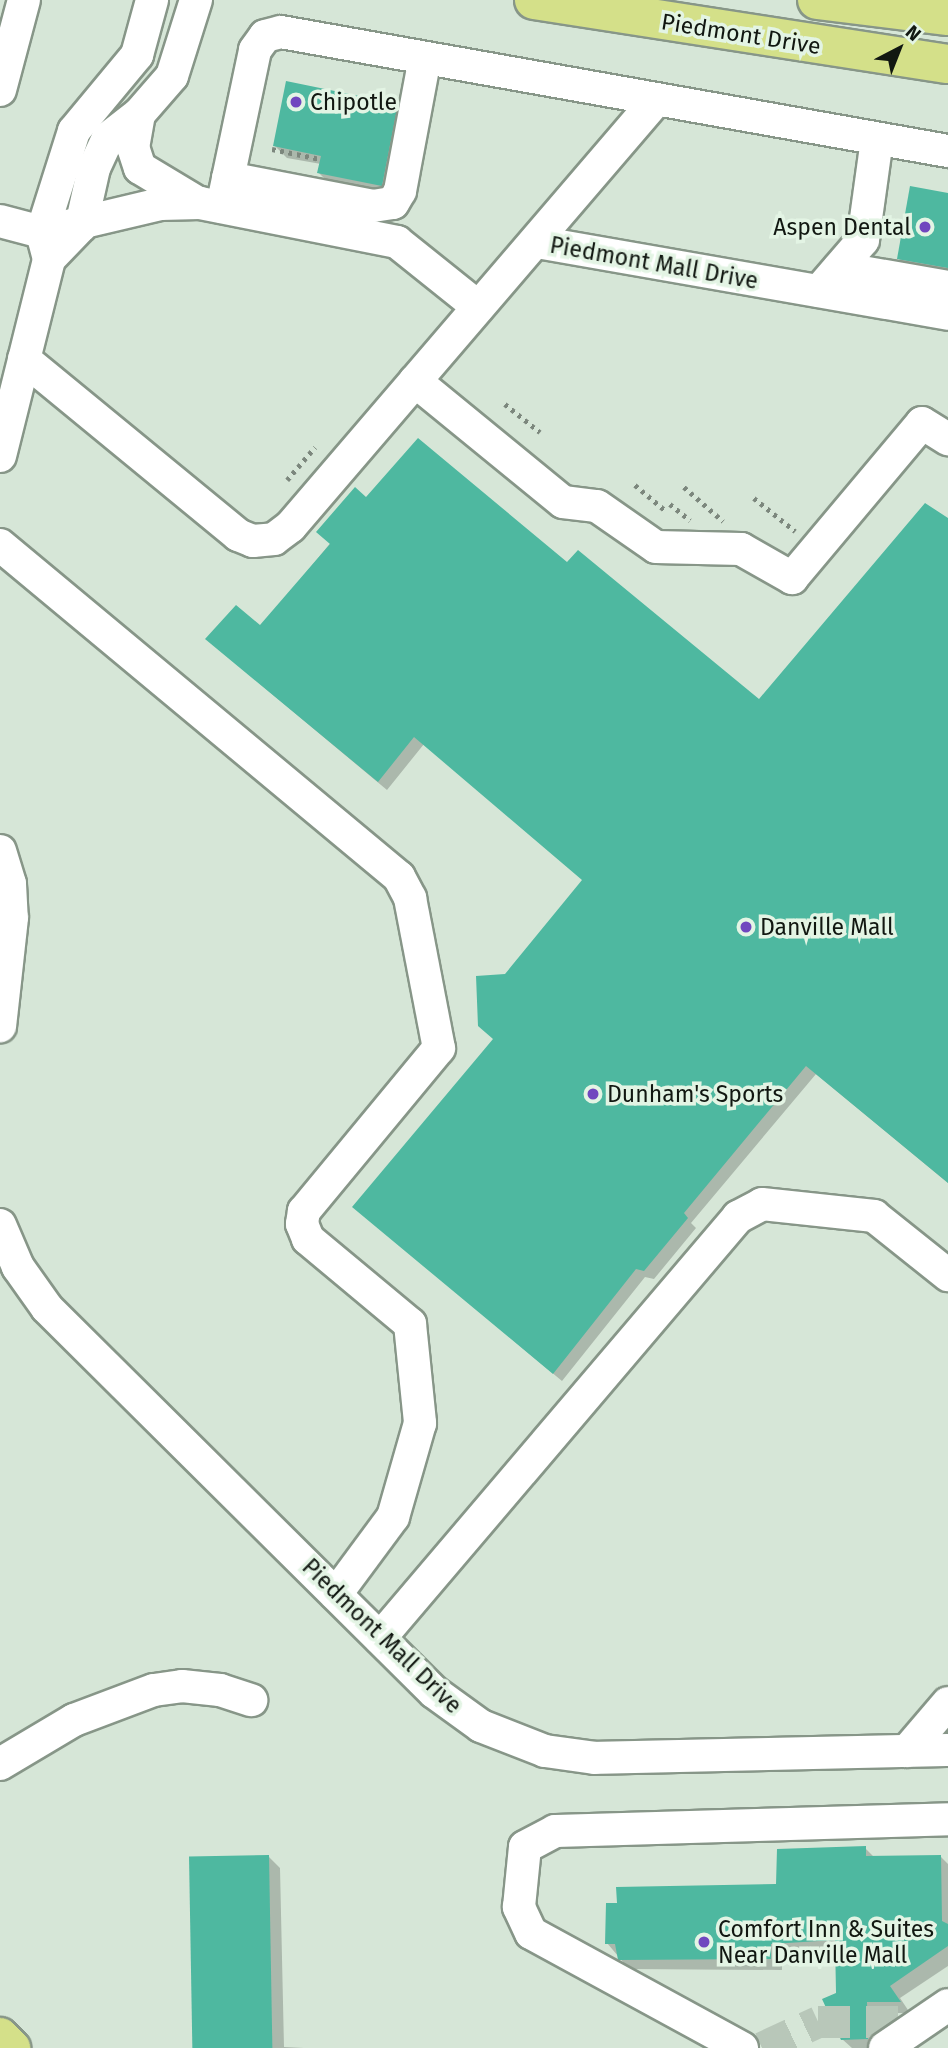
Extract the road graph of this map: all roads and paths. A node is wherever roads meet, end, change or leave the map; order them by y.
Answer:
1 (24, 0) edge
2 (152, 0) edge
3 (196, 0) edge
4 (534, 0) edge
5 (817, 0) edge
6 (948, 16) edge
7 (425, 58) junction
8 (948, 64) edge
9 (0, 90) edge
10 (656, 100) junction
11 (139, 114) junction
12 (877, 139) junction
13 (272, 149) dead end
14 (948, 151) edge
15 (320, 159) dead end
16 (216, 196) junction
17 (0, 221) edge
18 (81, 226) junction
19 (537, 242) junction
20 (46, 245) junction
21 (839, 268) junction
22 (948, 287) edge
23 (819, 291) junction
24 (478, 307) junction
25 (948, 314) edge
26 (24, 359) junction
27 (415, 381) junction
28 (505, 404) dead end
29 (540, 432) dead end
30 (948, 439) edge
31 (315, 447) dead end
32 (0, 456) edge
33 (287, 480) dead end
34 (635, 485) dead end
35 (684, 487) dead end
36 (754, 498) dead end
37 (670, 504) dead end
38 (665, 510) dead end
39 (690, 520) dead end
40 (730, 527) dead end
41 (795, 531) dead end
42 (0, 545) edge
43 (0, 851) edge
44 (0, 1026) edge
45 (0, 1226) edge
46 (948, 1275) edge
47 (336, 1594) junction
48 (380, 1638) junction
49 (251, 1700) dead end
50 (948, 1703) edge
51 (907, 1751) junction
52 (948, 1751) edge
53 (0, 1765) edge
54 (948, 1819) edge
55 (948, 2005) edge
56 (0, 2037) edge
57 (11, 2048) edge
58 (742, 2048) edge
59 (886, 2048) edge

1 - 9 street
2 - 20 street
3 - 11 street
4 - 8 main road, Piedmont Drive
5 - 6 main road, Piedmont Drive
7 - 10 street
7 - 16 street
7 - 16 street
10 - 12 street
10 - 19 street
11 - 16 street
11 - 18 street
12 - 14 street
12 - 21 street
13 - 15 path
16 - 18 street
16 - 24 street
17 - 20 street
18 - 20 street
19 - 23 street, Piedmont Mall Drive
19 - 24 street, Piedmont Mall Drive
20 - 26 street
21 - 22 street
21 - 23 street
23 - 25 street, Piedmont Mall Drive
24 - 27 street, Piedmont Mall Drive
26 - 27 street, Piedmont Mall Drive
26 - 32 street
27 - 30 street
28 - 29 path
31 - 33 path
34 - 38 path
35 - 40 path
36 - 41 path
37 - 39 path
42 - 47 street
43 - 44 street
45 - 47 street, Piedmont Mall Drive
46 - 48 street
47 - 48 street, Piedmont Mall Drive
48 - 51 street, Piedmont Mall Drive
49 - 53 street
50 - 51 street
51 - 52 street, Piedmont Mall Drive
54 - 58 street
55 - 59 street
56 - 57 main road

